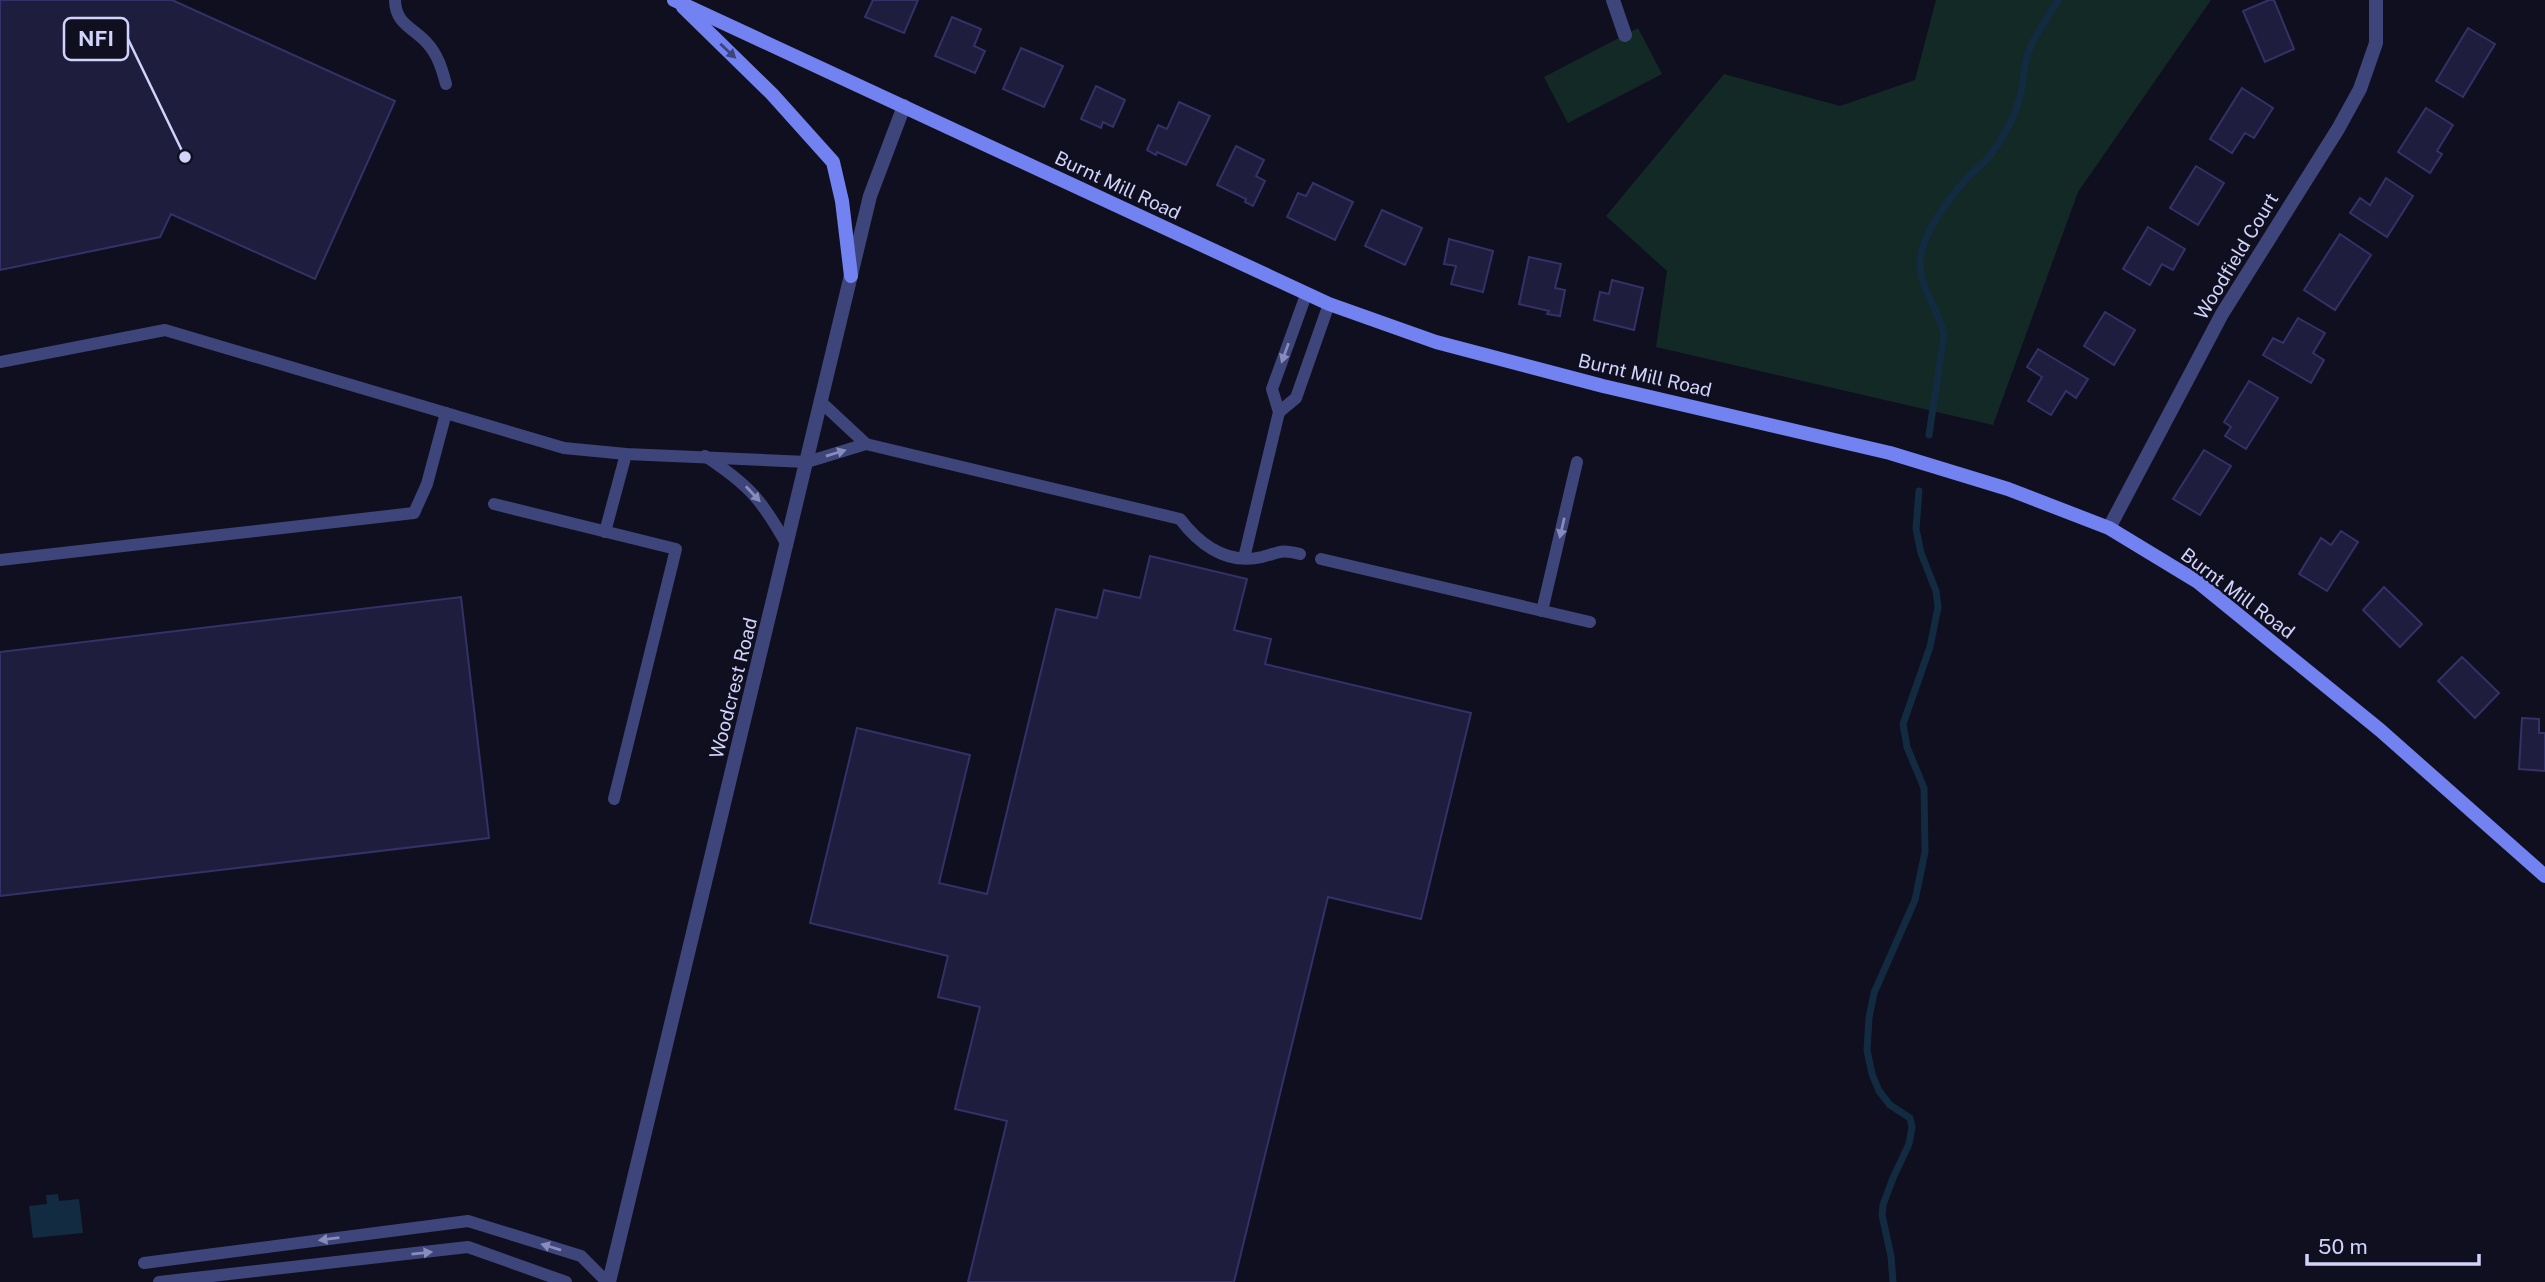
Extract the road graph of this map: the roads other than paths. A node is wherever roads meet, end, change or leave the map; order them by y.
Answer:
1 (394, 0) edge
2 (1614, 0) edge
3 (2376, 0) edge
4 (679, 1) edge
5 (1625, 35) dead end
6 (446, 84) dead end
7 (904, 106) junction
8 (851, 276) junction
9 (1306, 295) junction
10 (1329, 304) junction
11 (0, 362) edge
12 (822, 403) junction
13 (1279, 412) junction
14 (446, 413) junction
15 (866, 444) junction
16 (626, 454) junction
17 (705, 456) junction
18 (807, 462) junction
19 (1577, 462) dead end
20 (494, 504) dead end
21 (2109, 528) junction
22 (606, 532) junction
23 (787, 545) junction
24 (1300, 554) dead end
25 (1244, 558) junction
26 (0, 559) edge
27 (1321, 559) dead end
28 (1542, 611) junction
29 (1590, 622) dead end
30 (614, 799) dead end
31 (2545, 876) edge
32 (144, 1262) dead end
33 (159, 1282) edge
34 (566, 1282) edge
35 (608, 1282) edge

1 - 6 lane
2 - 5 street
3 - 21 street, Woodfield Court
4 - 7 main road, Burnt Mill Road
4 -> 8 main road
7 - 8 street, Woodcrest Road
7 - 9 main road, Burnt Mill Road
8 - 12 street, Woodcrest Road
9 - 10 main road, Burnt Mill Road
9 -> 13 lane
10 - 13 lane
10 - 21 main road, Burnt Mill Road
11 - 14 lane
12 - 15 lane
12 - 18 street, Woodcrest Road
13 - 25 lane
14 - 16 lane
14 - 26 lane
18 -> 15 lane
15 - 25 lane
16 - 17 lane
16 - 22 lane
17 - 18 lane
17 -> 23 lane
18 - 23 street, Woodcrest Road
19 -> 28 lane
20 - 22 lane
21 - 31 main road, Burnt Mill Road
22 - 30 lane
23 - 35 street, Woodcrest Road
24 - 25 lane
27 - 28 lane
28 - 29 lane
35 -> 32 lane
33 -> 34 lane

